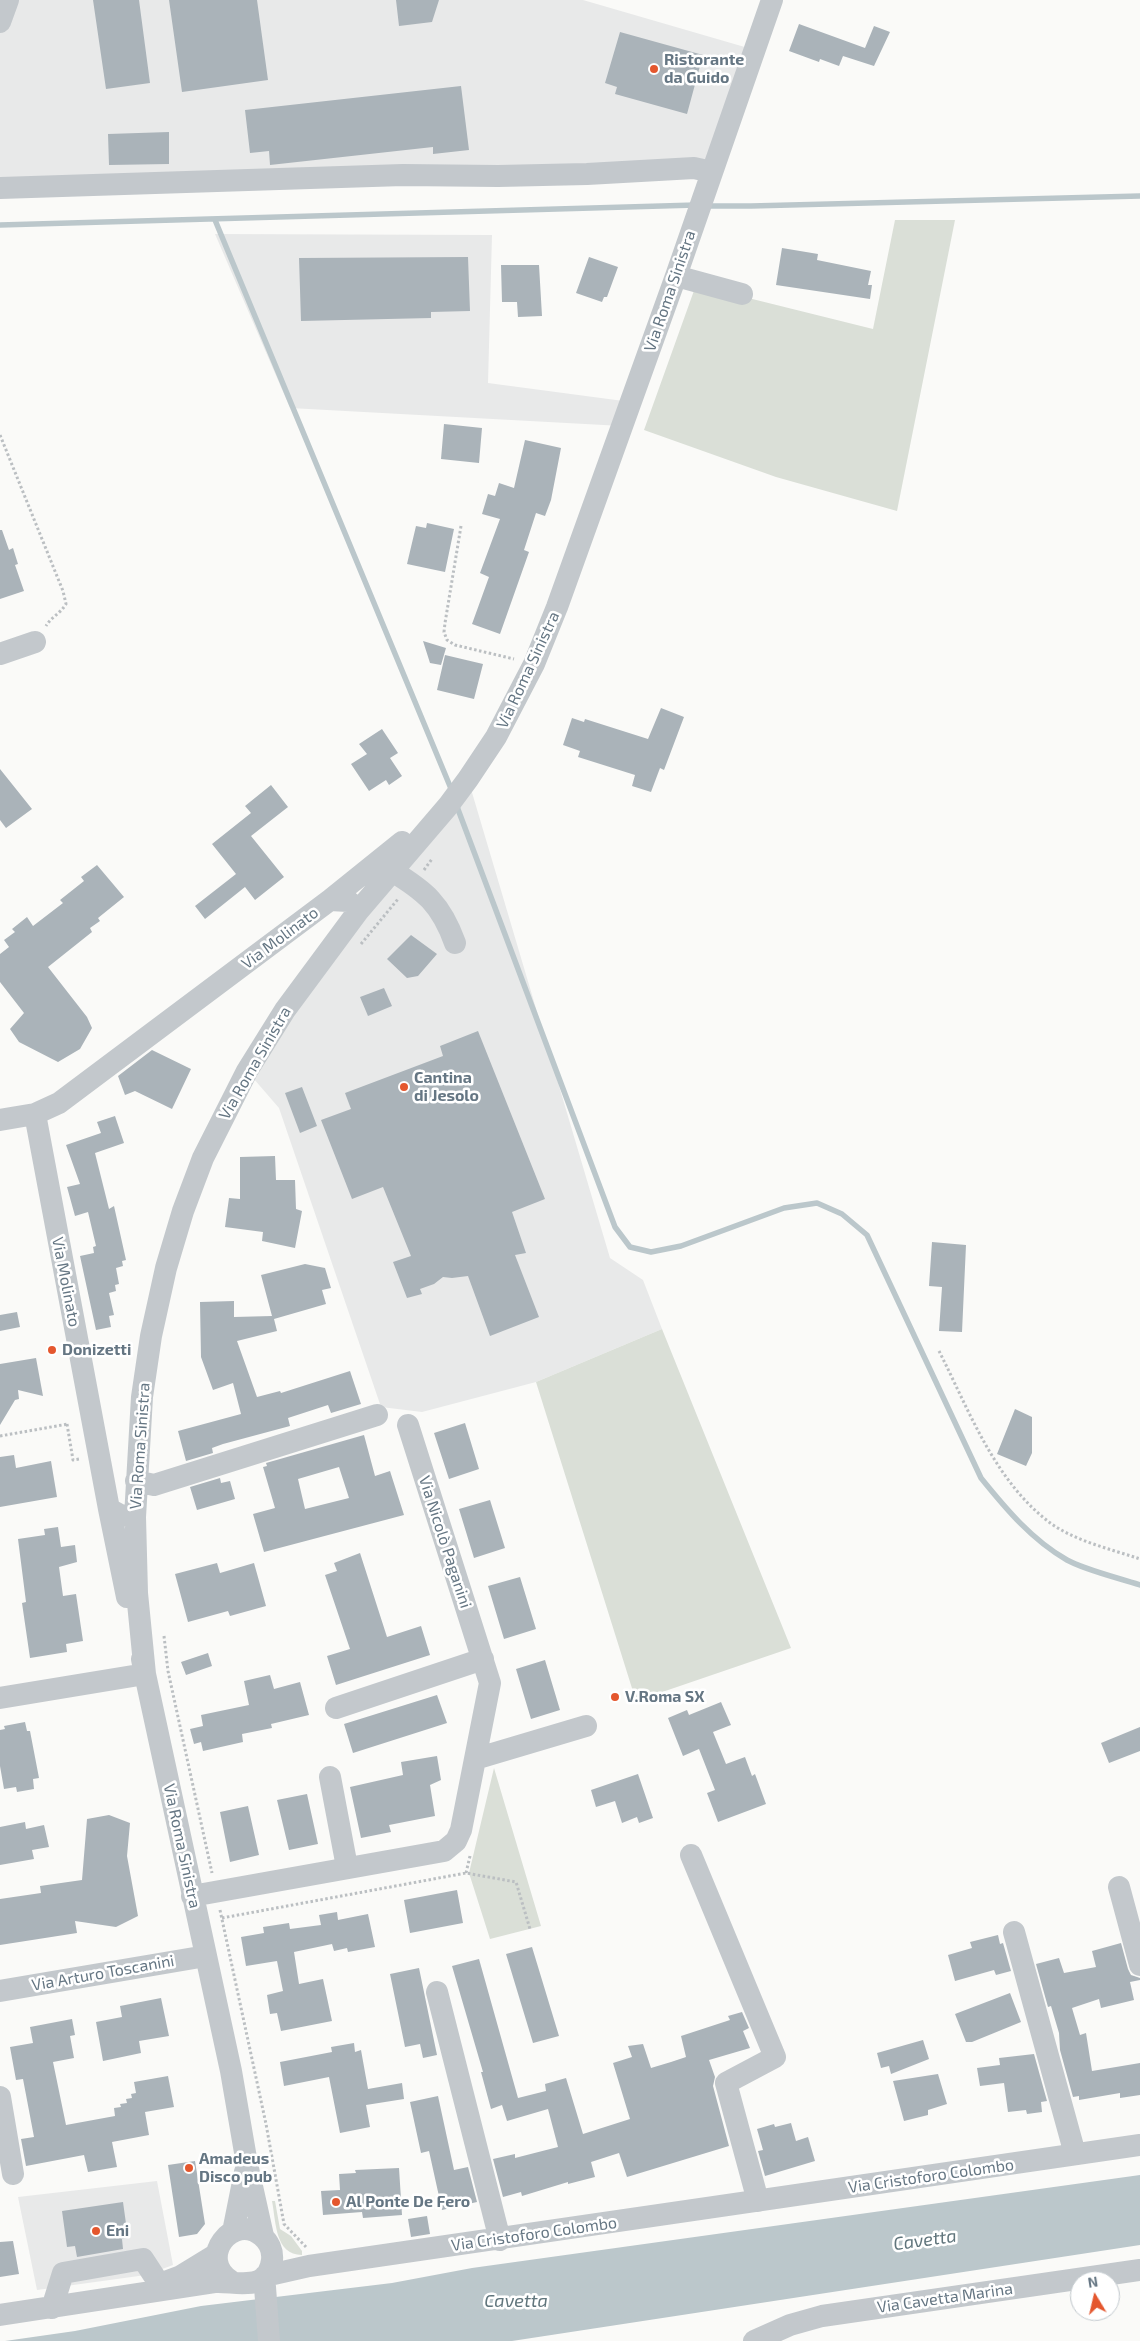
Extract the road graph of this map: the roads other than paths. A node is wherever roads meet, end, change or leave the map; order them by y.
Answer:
1 (8, 0) edge
2 (772, 0) edge
3 (0, 22) edge
4 (710, 176) junction
5 (0, 188) edge
6 (676, 276) junction
7 (742, 294) dead end
8 (35, 642) road end
9 (0, 654) edge
10 (448, 806) junction
11 (392, 870) junction
12 (330, 900) junction
13 (360, 910) junction
14 (455, 943) dead end
15 (35, 1114) junction
16 (0, 1120) edge
17 (377, 1415) dead end
18 (408, 1425) dead end
19 (136, 1481) junction
20 (109, 1509) junction
21 (135, 1517) junction
22 (483, 1659) junction
23 (145, 1674) junction
24 (0, 1698) edge
25 (336, 1708) dead end
26 (586, 1726) dead end
27 (475, 1759) junction
28 (330, 1777) dead end
29 (691, 1855) dead end
30 (347, 1867) junction
31 (1119, 1887) dead end
32 (192, 1896) junction
33 (1014, 1932) dead end
34 (206, 1956) junction
35 (1140, 1965) edge
36 (0, 1991) edge
37 (438, 1992) dead end
38 (0, 2097) edge
39 (1140, 2145) edge
40 (1075, 2154) junction
41 (247, 2164) junction
42 (13, 2174) dead end
43 (758, 2201) junction
44 (233, 2232) junction
45 (500, 2240) junction
46 (267, 2244) junction
47 (217, 2254) junction
48 (310, 2266) junction
49 (1140, 2270) edge
50 (252, 2283) junction
51 (160, 2285) junction
52 (131, 2295) junction
53 (52, 2308) junction
54 (0, 2315) edge
55 (268, 2331) edge
56 (754, 2341) edge

1 - 3 street
2 - 4 street, Via Roma Sinistra
4 - 5 street
4 - 6 street, Via Roma Sinistra
6 - 7 street
6 - 10 street, Via Roma Sinistra
8 - 9 street
10 - 11 street, Via Roma Sinistra
10 - 12 street, Via Molinato
11 - 13 street, Via Roma Sinistra
11 - 14 street
12 - 13 street, Via Molinato
12 - 15 street, Via Molinato
13 - 19 street, Via Roma Sinistra
15 - 16 street, Via Molinato
15 - 20 street, Via Molinato
17 - 19 street
18 - 22 street, Via Nicolò Paganini
19 - 21 street, Via Roma Sinistra
20 - 21 street
20 - 23 street, Via Molinato
21 - 23 street, Via Roma Sinistra
22 - 25 street
22 - 27 street, Via Nicolò Paganini
23 - 24 street
23 - 32 street, Via Roma Sinistra
26 - 27 street
27 - 30 street, Via Nicolò Paganini
28 - 30 street
29 - 43 street
30 - 32 street, Via Nicolò Paganini
31 - 35 street
32 - 34 street, Via Roma Sinistra
33 - 40 street
34 - 36 street, Via Arturo Toscanini
34 - 41 street, Via Roma Sinistra
37 - 45 street
38 - 42 street
39 - 40 street, Via Cristoforo Colombo
40 - 43 street, Via Cristoforo Colombo
41 - 44 street, Via Roma Sinistra
41 - 46 street, Via Roma Sinistra
43 - 45 street, Via Cristoforo Colombo
44 - 46 street
44 - 47 street
45 - 48 street, Via Cristoforo Colombo
46 - 48 street, Via Cristoforo Colombo
46 - 50 street
47 - 50 street
47 - 51 street
48 - 50 street, Via Cristoforo Colombo
49 - 56 street, Via Cavetta Marina
50 - 52 street, Via Cristoforo Colombo
50 - 55 street
51 - 52 street
51 - 53 street
52 - 53 street
53 - 54 street

